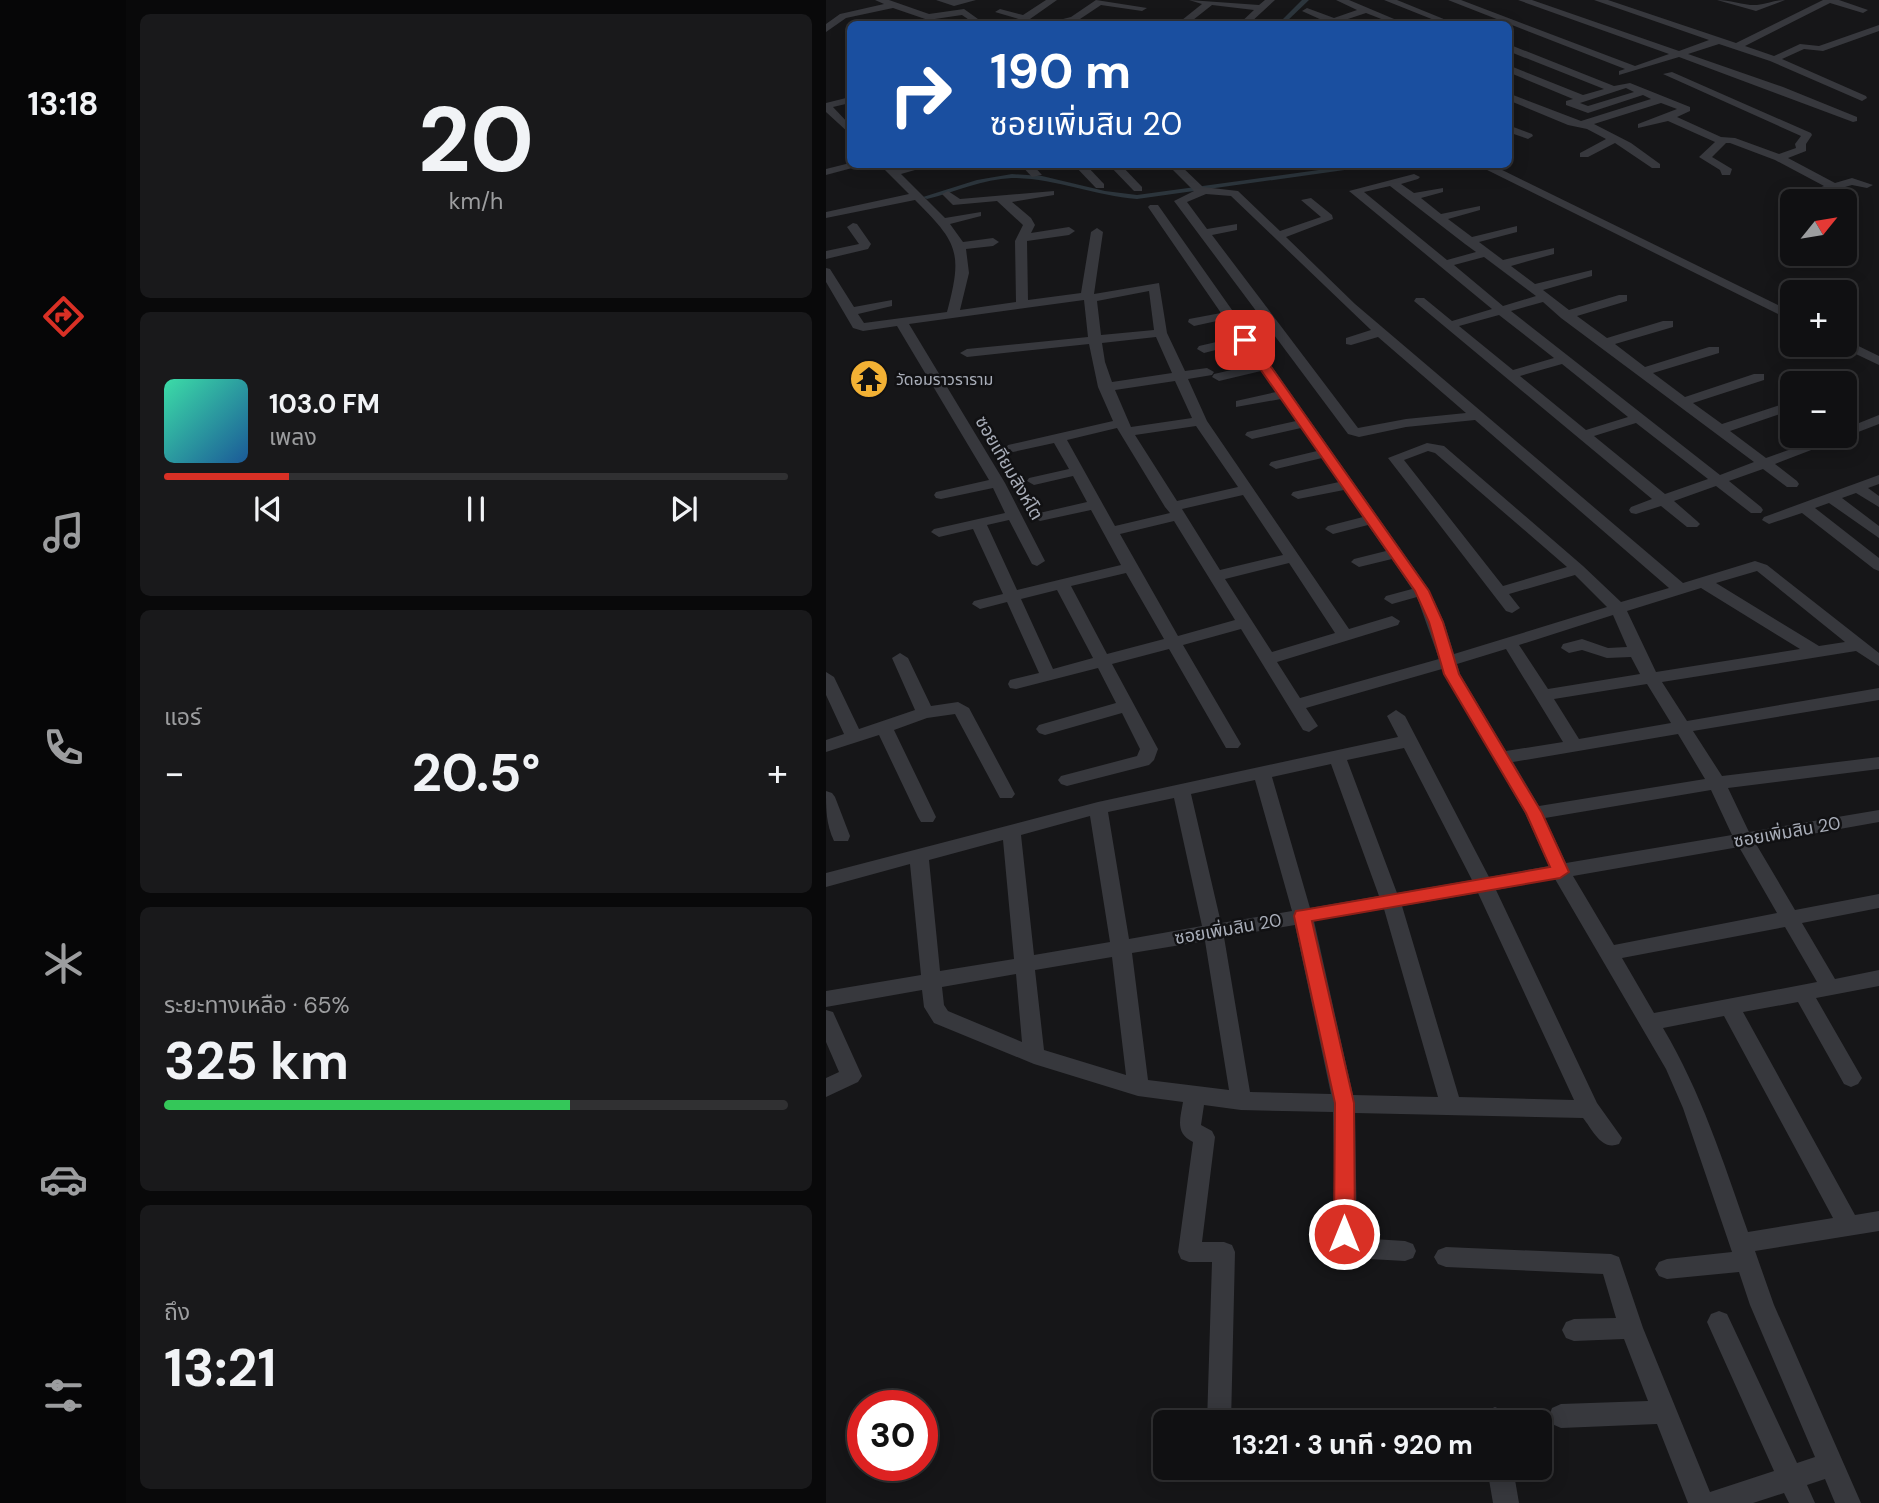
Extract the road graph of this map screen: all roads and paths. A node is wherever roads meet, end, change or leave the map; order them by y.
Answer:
1 (880, 0) edge
2 (909, 0) edge
3 (941, 0) edge
4 (971, 0) edge
5 (1004, 0) edge
6 (1052, 0) edge
7 (1152, 0) edge
8 (1194, 0) edge
9 (1270, 0) edge
10 (1341, 0) edge
11 (1389, 0) edge
12 (1453, 0) edge
13 (1524, 0) edge
14 (1722, 0) edge
15 (1780, 0) edge
16 (1813, 0) edge
17 (1101, 1) edge
18 (1212, 1) edge
19 (1427, 1) edge
20 (1828, 1) edge
21 (897, 4) junction
22 (1865, 4) edge
23 (1601, 5) edge
24 (1408, 7) junction
25 (1762, 7) junction
26 (1142, 8) junction
27 (1261, 8) junction
28 (1366, 10) junction
29 (1036, 11) junction
30 (1307, 11) dead end
31 (855, 13) junction
32 (1783, 13) junction
33 (834, 14) edge
34 (1589, 14) dead end
35 (1796, 16) junction
36 (1130, 19) dead end
37 (1577, 19) junction
38 (864, 21) edge
39 (932, 21) edge
40 (977, 21) edge
41 (1027, 21) edge
42 (1047, 21) edge
43 (1078, 21) edge
44 (1188, 21) edge
45 (1247, 21) edge
46 (1329, 21) edge
47 (1338, 21) edge
48 (1394, 21) edge
49 (1443, 21) edge
50 (1508, 21) edge
51 (1512, 22) edge
52 (1753, 27) dead end
53 (826, 29) edge
54 (1878, 29) edge
55 (1720, 40) junction
56 (1737, 46) junction
57 (1512, 49) edge
58 (1677, 55) junction
59 (1774, 59) junction
60 (1699, 63) junction
61 (1634, 69) junction
62 (1512, 70) edge
63 (1668, 74) junction
64 (1656, 78) dead end
65 (1536, 80) junction
66 (1597, 82) junction
67 (1643, 87) junction
68 (1611, 88) junction
69 (1512, 89) edge
70 (847, 90) edge
71 (1567, 92) junction
72 (826, 94) edge
73 (1512, 98) edge
74 (1581, 98) junction
75 (1862, 98) dead end
76 (1661, 99) junction
77 (847, 101) edge
78 (826, 106) edge
79 (847, 114) edge
80 (836, 116) junction
81 (1668, 117) junction
82 (1853, 119) dead end
83 (1584, 124) junction
84 (1642, 126) dead end
85 (847, 128) edge
86 (1512, 131) edge
87 (1528, 136) dead end
88 (1614, 139) junction
89 (1719, 140) junction
90 (1584, 155) dead end
91 (1779, 158) junction
92 (1656, 166) dead end
93 (847, 167) edge
94 (1029, 168) edge
95 (1082, 168) edge
96 (1116, 168) edge
97 (1176, 168) edge
98 (1488, 168) edge
99 (889, 169) edge
100 (826, 172) edge
101 (1726, 173) dead end
102 (1036, 175) dead end
103 (1414, 177) dead end
104 (1393, 183) junction
105 (1867, 185) dead end
106 (1833, 187) junction
107 (1138, 189) dead end
108 (1200, 189) junction
109 (1827, 189) edge
110 (1439, 190) dead end
111 (1050, 193) dead end
112 (948, 194) dead end
113 (916, 196) junction
114 (1412, 197) junction
115 (1003, 200) junction
116 (1307, 200) dead end
117 (1154, 207) dead end
118 (1476, 208) dead end
119 (977, 214) dead end
120 (826, 215) edge
121 (1440, 218) junction
122 (942, 222) junction
123 (853, 227) dead end
124 (1233, 227) dead end
125 (1513, 229) dead end
126 (1069, 231) dead end
127 (1097, 232) dead end
128 (1204, 233) junction
129 (1277, 236) junction
130 (1022, 238) junction
131 (1469, 241) junction
132 (993, 242) dead end
133 (959, 246) junction
134 (1550, 251) dead end
135 (1485, 253) junction
136 (826, 255) edge
137 (1444, 264) junction
138 (1500, 265) junction
139 (826, 272) edge
140 (1588, 273) dead end
141 (1532, 289) junction
142 (1088, 297) junction
143 (1544, 298) junction
144 (1623, 298) dead end
145 (1420, 301) dead end
146 (888, 303) dead end
147 (1022, 303) junction
148 (1501, 310) junction
149 (1780, 311) edge
150 (850, 312) junction
151 (953, 314) junction
152 (1228, 315) junction
153 (1566, 315) junction
154 (901, 322) junction
155 (1194, 322) dead end
156 (1668, 324) dead end
157 (1450, 325) junction
158 (1379, 332) junction
159 (1161, 333) junction
160 (1094, 339) junction
161 (1245, 340) junction
162 (1350, 341) dead end
163 (1604, 343) junction
164 (1204, 349) dead end
165 (1714, 350) dead end
166 (1857, 350) edge
167 (967, 353) dead end
168 (1564, 359) junction
169 (1879, 361) edge
170 (1264, 366) junction
171 (1642, 372) junction
172 (1179, 375) junction
173 (1511, 375) junction
174 (1759, 377) dead end
175 (1105, 387) junction
176 (1283, 394) junction
177 (1682, 402) junction
178 (1241, 404) dead end
179 (1780, 409) edge
180 (1477, 416) junction
181 (1638, 418) junction
182 (1879, 419) edge
183 (1200, 421) junction
184 (1304, 423) junction
185 (1124, 427) junction
186 (1857, 429) edge
187 (1719, 430) junction
188 (1252, 435) dead end
189 (1584, 435) junction
190 (1059, 438) junction
191 (1809, 448) edge
192 (1013, 449) dead end
193 (1324, 453) junction
194 (1276, 465) dead end
195 (1765, 465) junction
196 (1077, 471) junction
197 (1879, 479) edge
198 (1034, 481) dead end
199 (1719, 481) junction
200 (998, 483) junction
201 (1792, 484) dead end
202 (1346, 485) junction
203 (1857, 487) junction
204 (1246, 489) junction
205 (941, 495) dead end
206 (1298, 495) dead end
207 (1831, 497) junction
208 (1664, 500) junction
209 (1879, 503) edge
210 (1096, 504) junction
211 (1804, 507) junction
212 (1636, 510) dead end
213 (1756, 510) dead end
214 (1175, 512) junction
215 (1004, 517) dead end
216 (1040, 517) dead end
217 (1370, 520) junction
218 (1769, 520) dead end
219 (978, 523) junction
220 (1692, 524) dead end
221 (1333, 529) dead end
222 (939, 532) dead end
223 (1111, 532) junction
224 (1879, 533) edge
225 (1394, 554) junction
226 (1292, 558) junction
227 (1037, 561) dead end
228 (1359, 562) dead end
229 (1879, 566) edge
230 (1130, 567) junction
231 (1578, 569) junction
232 (1216, 576) junction
233 (1701, 581) junction
234 (1062, 584) junction
235 (1680, 589) junction
236 (1422, 591) junction
237 (1498, 592) junction
238 (1013, 596) junction
239 (1392, 599) dead end
240 (980, 604) dead end
241 (1512, 608) dead end
242 (1618, 608) junction
243 (1392, 621) dead end
244 (1245, 623) junction
245 (1345, 635) junction
246 (1509, 641) junction
247 (1174, 642) junction
248 (1859, 645) junction
249 (1569, 648) dead end
250 (1637, 652) junction
251 (1818, 653) junction
252 (900, 658) dead end
253 (1268, 659) junction
254 (1103, 660) junction
255 (1879, 661) edge
256 (1447, 662) junction
257 (1048, 675) junction
258 (1653, 678) junction
259 (1016, 684) dead end
260 (828, 687) edge
261 (1879, 694) edge
262 (1544, 695) junction
263 (1296, 705) junction
264 (1127, 706) junction
265 (925, 713) junction
266 (1395, 716) dead end
267 (1309, 726) dead end
268 (884, 727) junction
269 (1684, 728) junction
270 (1045, 729) dead end
271 (852, 732) dead end
272 (1408, 741) junction
273 (1232, 744) dead end
274 (826, 746) edge
275 (1575, 746) junction
276 (1337, 757) junction
277 (1502, 758) junction
278 (1879, 763) edge
279 (1262, 773) junction
280 (1067, 780) dead end
281 (1717, 783) junction
282 (1181, 789) junction
283 (1006, 794) dead end
284 (826, 797) edge
285 (1098, 808) junction
286 (1534, 813) junction
287 (1879, 816) edge
288 (927, 817) dead end
289 (1011, 831) junction
290 (841, 836) dead end
291 (1744, 840) junction
292 (919, 856) junction
293 (1560, 872) junction
294 (826, 880) edge
295 (1484, 885) junction
296 (1391, 901) junction
297 (1879, 901) edge
298 (1303, 916) junction
299 (1791, 918) junction
300 (1213, 932) junction
301 (1121, 947) junction
302 (1610, 953) junction
303 (1026, 964) junction
304 (931, 980) junction
305 (1877, 983) edge
306 (1830, 987) junction
307 (1802, 993) junction
308 (826, 999) edge
309 (1730, 1007) junction
310 (826, 1018) edge
311 (1650, 1021) junction
312 (1034, 1056) junction
313 (1851, 1078) dead end
314 (1138, 1087) junction
315 (826, 1088) edge
316 (1194, 1095) junction
317 (1241, 1101) junction
318 (1344, 1103) junction
319 (1451, 1106) junction
320 (1590, 1109) junction
321 (1611, 1138) dead end
322 (1879, 1222) edge
323 (1849, 1226) junction
324 (1405, 1251) dead end
325 (1743, 1252) junction
326 (1446, 1257) dead end
327 (1667, 1269) dead end
328 (1719, 1322) dead end
329 (1631, 1328) junction
330 (1574, 1330) dead end
331 (1219, 1410) edge
332 (1664, 1412) junction
333 (1561, 1416) dead end
334 (1833, 1464) junction
335 (1789, 1478) junction
336 (1502, 1480) edge
337 (1506, 1503) edge
338 (1701, 1503) edge
339 (1715, 1503) edge
340 (1802, 1503) edge
341 (1848, 1503) edge

1 - 21 street
2 - 21 street
3 - 4 street
5 - 41 street
6 - 29 street
7 - 26 street
8 - 18 street
9 - 27 street
10 - 28 street
11 - 24 street
12 - 50 street
13 - 37 street
14 - 25 street
15 - 25 street
16 - 20 street
17 - 26 street
17 - 43 street
18 - 27 street
18 - 44 street
19 - 24 street
20 - 22 street
20 - 35 street
21 - 31 street
21 - 39 street
23 - 55 street
24 - 49 street
25 - 32 street
26 - 36 street
27 - 45 street
28 - 47 street
28 - 48 street
29 - 41 street
29 - 42 street
30 - 46 street
31 - 33 street
31 - 38 street
32 - 35 street
32 - 52 street
33 - 53 street
34 - 37 street
35 - 56 street
37 - 58 street
39 - 40 street
51 - 61 street
54 - 59 street
55 - 56 street
55 - 58 street
56 - 59 street
57 - 66 street
58 - 60 street
58 - 61 street
59 - 75 street
60 - 63 street
60 - 82 street
61 - 66 street
62 - 65 street
63 - 64 street
63 - 91 street
65 - 69 street
65 - 71 street
66 - 68 street
66 - 71 street
67 - 68 street
67 - 74 street
67 - 76 street
68 - 74 street
70 - 72 street
71 - 74 street
73 - 83 street
76 - 81 street
76 - 83 street
77 - 78 street
78 - 80 street
79 - 80 street
80 - 85 street
81 - 84 street
81 - 89 street
83 - 88 street
86 - 87 street
88 - 90 street
88 - 92 street
89 - 91 street
89 - 101 street
91 - 106 street
93 - 100 street
94 - 102 street
95 - 96 street
96 - 107 street
97 - 108 street
98 - 149 street
99 - 113 street
103 - 104 street
104 - 114 street
104 - 137 street
105 - 106 street
106 - 109 street
108 - 128 street
108 - 129 street
110 - 114 street
111 - 115 street
112 - 115 street
113 - 120 street
113 - 122 street
114 - 121 street
115 - 130 street
116 - 129 street
117 - 152 street
118 - 121 street
119 - 122 street
121 - 131 street
122 - 133 street
123 - 136 street
124 - 128 street
125 - 131 street
126 - 130 street
127 - 142 street
128 - 180 street
129 - 158 street
130 - 147 street
131 - 135 street
132 - 133 street
133 - 151 street
134 - 138 street
135 - 137 street
135 - 138 street
137 - 148 street
138 - 141 street
139 - 150 street
140 - 141 street
141 - 143 street
142 - 147 street
142 - 159 street
142 - 160 street
143 - 148 street
143 - 153 street
144 - 153 street
145 - 157 street
146 - 150 street
147 - 151 street
148 - 157 street
148 - 168 street
150 - 154 street
151 - 154 street
152 - 155 street
152 - 161 street
153 - 163 street
154 - 200 street, ซอยเทียมสิงห์โต
156 - 163 street
157 - 173 street
158 - 162 street
158 - 180 street
159 - 160 street
159 - 172 street
160 - 167 street
160 - 175 street
161 - 164 street
161 - 170 street
163 - 171 street
165 - 171 street
166 - 169 street
168 - 173 street
168 - 181 street
170 - 172 street
170 - 176 street
171 - 177 street
172 - 175 street
172 - 183 street
173 - 189 street
174 - 177 street
175 - 185 street
176 - 178 street
176 - 184 street
177 - 187 street
179 - 187 street
180 - 235 street
181 - 189 street
181 - 199 street
182 - 186 street
183 - 185 street
183 - 204 street
184 - 188 street
184 - 193 street
185 - 190 street
185 - 214 street
187 - 195 street
189 - 208 street
190 - 192 street
190 - 196 street
191 - 195 street
193 - 194 street
193 - 202 street
195 - 199 street
195 - 201 street
196 - 198 street
196 - 210 street
197 - 203 street
199 - 208 street
199 - 213 street
200 - 205 street
200 - 227 street, ซอยเทียมสิงห์โต
202 - 206 street
202 - 217 street
203 - 207 street
203 - 209 street
204 - 214 street
204 - 226 street
207 - 211 street
207 - 224 street
208 - 212 street
208 - 220 street
210 - 216 street
210 - 223 street
211 - 218 street
211 - 229 street
214 - 223 street
214 - 232 street
215 - 219 street
217 - 221 street
217 - 225 street
219 - 222 street
219 - 238 street
223 - 230 street
225 - 228 street
225 - 236 street
226 - 232 street
226 - 245 street
230 - 234 street
230 - 247 street
231 - 237 street
231 - 237 street
231 - 242 street
232 - 244 street
233 - 235 street
233 - 248 street
233 - 251 street
234 - 238 street
234 - 254 street
235 - 242 street
236 - 239 street
236 - 256 street
237 - 241 street
238 - 240 street
238 - 257 street
242 - 246 street
242 - 250 street
243 - 245 street
244 - 247 street
244 - 253 street
245 - 253 street
246 - 256 street
246 - 262 street
247 - 254 street
247 - 273 street
248 - 251 street
248 - 255 street
249 - 250 street
250 - 258 street
251 - 258 street
252 - 265 street
253 - 263 street
254 - 257 street
254 - 264 street
256 - 263 street
256 - 277 street
257 - 259 street
258 - 262 street
258 - 269 street
260 - 271 street
261 - 269 street
262 - 275 street
263 - 267 street
264 - 270 street
264 - 280 street
265 - 268 street
265 - 283 street
266 - 272 street
268 - 274 street
268 - 288 street
269 - 275 street
269 - 281 street
272 - 276 street
272 - 295 street
275 - 277 street
276 - 279 street
276 - 296 street
277 - 286 street
278 - 281 street
279 - 282 street
279 - 298 street
281 - 286 street
281 - 291 street
282 - 285 street
282 - 300 street
284 - 290 street
285 - 289 street
285 - 301 street
286 - 293 street
287 - 291 street, ซอยเพิ่มสิน 20
289 - 292 street
289 - 303 street
291 - 293 street, ซอยเพิ่มสิน 20
291 - 299 street
292 - 294 street
292 - 304 street
293 - 295 street, ซอยเพิ่มสิน 20
293 - 302 street
295 - 296 street, ซอยเพิ่มสิน 20
295 - 320 street
296 - 298 street, ซอยเพิ่มสิน 20
296 - 319 street
297 - 299 street
298 - 300 street, ซอยเพิ่มสิน 20
298 - 318 street
299 - 302 street
299 - 306 street
300 - 301 street, ซอยเพิ่มสิน 20
300 - 317 street
301 - 303 street, ซอยเพิ่มสิน 20
301 - 314 street
302 - 311 street
303 - 304 street, ซอยเพิ่มสิน 20
303 - 312 street
304 - 308 street, ซอยเพิ่มสิน 20
304 - 312 street
305 - 306 street
306 - 307 street
307 - 309 street
307 - 313 street
309 - 311 street
309 - 323 street
310 - 315 street
311 - 325 street
312 - 314 street
314 - 316 street
316 - 317 street
316 - 331 street
317 - 318 street
318 - 319 street
318 - 324 street
319 - 320 street
320 - 321 street
322 - 323 street
323 - 325 street
325 - 327 street
325 - 334 street
326 - 329 street
328 - 335 street
329 - 330 street
329 - 332 street
332 - 333 street
332 - 338 street
334 - 335 street
334 - 341 street
335 - 339 street
335 - 340 street
336 - 337 street

